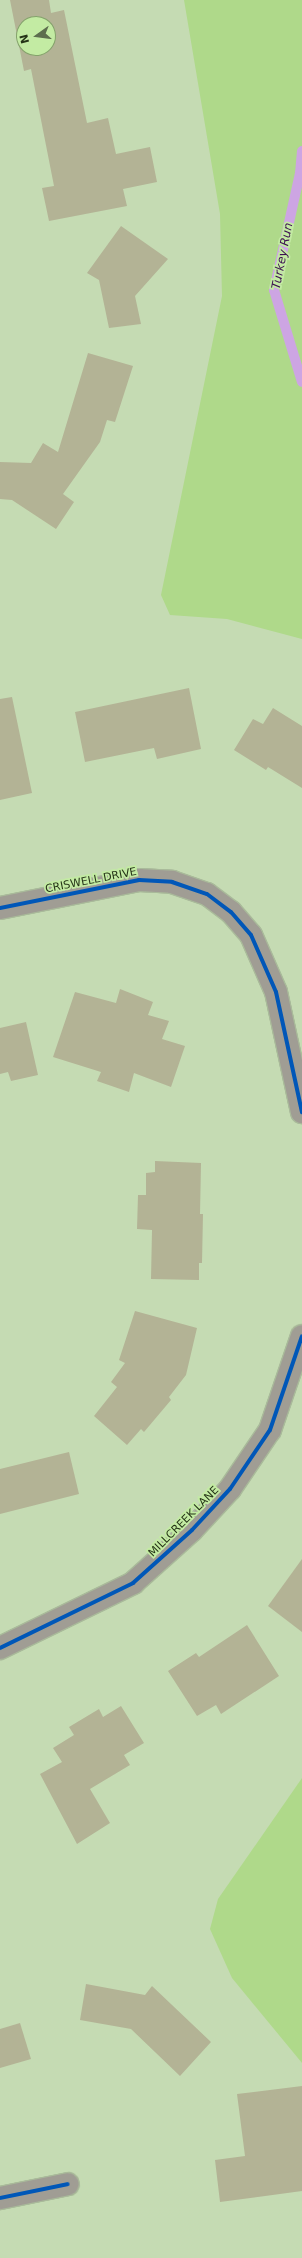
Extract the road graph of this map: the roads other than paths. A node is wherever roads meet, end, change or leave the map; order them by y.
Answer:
1 (0, 908) edge
2 (302, 1112) edge
3 (302, 1336) edge
4 (0, 1648) edge
5 (68, 2184) dead end
6 (0, 2198) edge

1 - 2 street, CRISWELL DRIVE
3 - 4 street, MILLCREEK LANE
5 - 6 street

